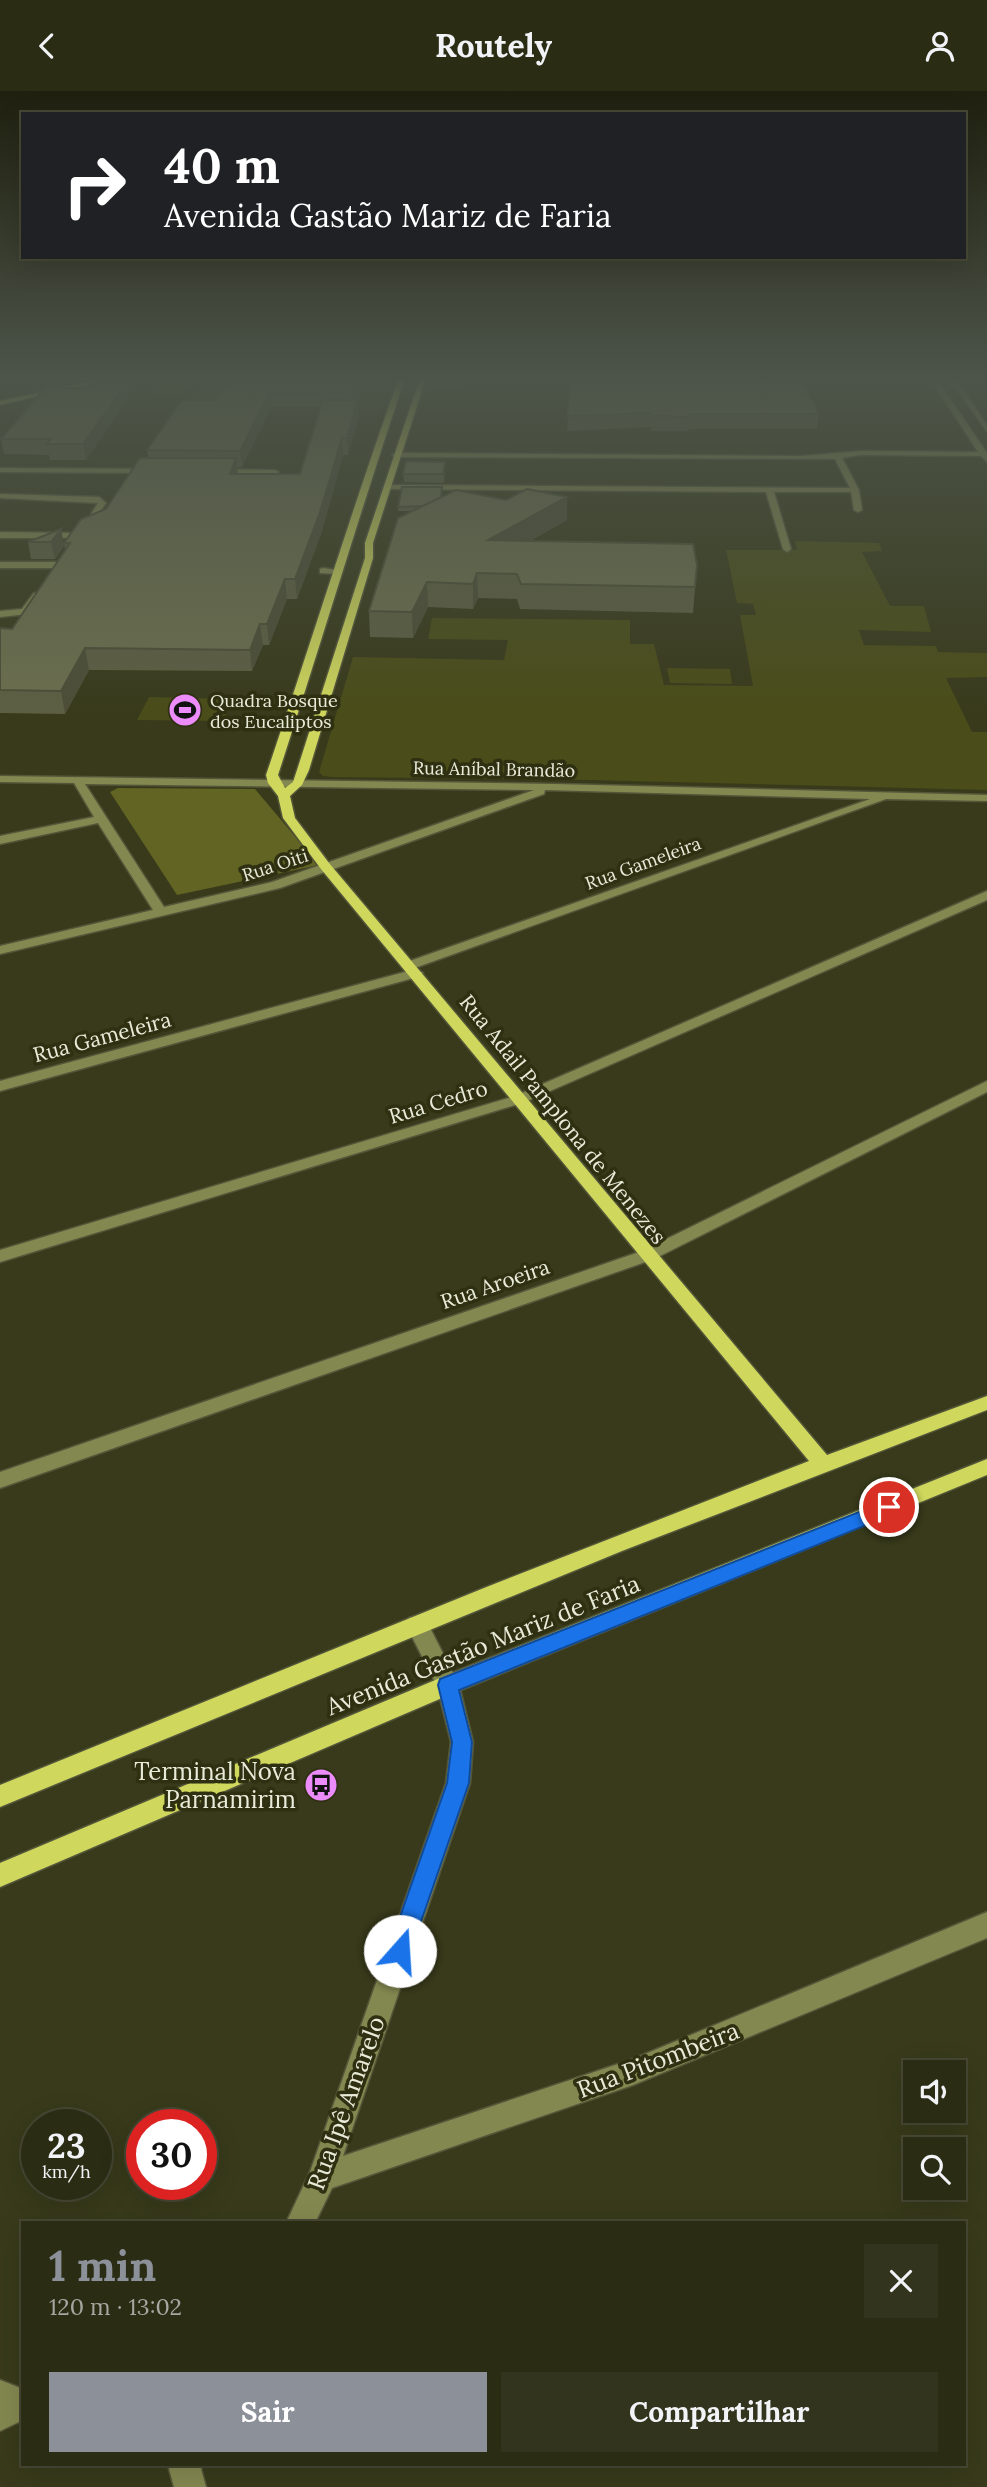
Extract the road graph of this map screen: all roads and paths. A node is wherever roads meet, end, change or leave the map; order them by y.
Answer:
1 (362, 493) edge
2 (376, 493) edge
3 (381, 493) edge
4 (770, 493) edge
5 (855, 493) edge
6 (0, 496) edge
7 (382, 501) junction
8 (858, 510) dead end
9 (0, 535) edge
10 (79, 536) junction
11 (72, 546) edge
12 (788, 549) dead end
13 (65, 555) edge
14 (0, 565) edge
15 (58, 565) junction
16 (323, 571) dead end
17 (340, 571) junction
18 (50, 576) edge
19 (43, 587) edge
20 (334, 589) junction
21 (359, 589) junction
22 (4, 614) edge
23 (315, 648) junction
24 (327, 662) junction
25 (306, 675) junction
26 (327, 690) junction
27 (0, 779) edge
28 (78, 781) junction
29 (298, 783) junction
30 (554, 787) junction
31 (279, 789) junction
32 (890, 796) junction
33 (987, 798) edge
34 (100, 819) junction
35 (0, 840) edge
36 (325, 866) junction
37 (987, 895) edge
38 (161, 913) junction
39 (0, 950) edge
40 (413, 970) junction
41 (0, 1086) edge
42 (987, 1086) edge
43 (520, 1099) junction
44 (648, 1255) junction
45 (0, 1256) edge
46 (987, 1403) edge
47 (822, 1463) junction
48 (987, 1467) edge
49 (0, 1480) edge
50 (417, 1625) junction
51 (448, 1685) junction
52 (0, 1796) edge
53 (0, 1875) edge
54 (987, 1925) edge
55 (321, 2177) junction
56 (301, 2221) edge

1 - 17 main road
2 - 7 main road
3 - 7 main road
4 - 12 street
5 - 8 street
6 - 10 street
7 - 21 main road
9 - 10 street
10 - 11 street
13 - 15 street
14 - 15 street
15 - 18 street
16 - 17 street
17 - 20 main road
19 - 22 street
20 - 21 main road
20 - 23 main road
21 - 24 main road
23 - 24 main road
23 - 25 main road
24 - 26 main road
25 - 26 main road
25 - 31 main road
26 - 29 main road
27 - 28 street
28 - 31 street
28 - 34 street
29 - 30 street, Rua Aníbal Brandão
29 - 31 main road
30 - 32 street, Rua Aníbal Brandão
30 - 36 street, Rua Oiti
31 - 36 main road, Rua Adail Pamplona de Menezes
32 - 33 street, Rua Aníbal Brandão
32 - 40 street, Rua Gameleira
34 - 35 street
34 - 38 street
36 - 38 street, Rua Oiti
36 - 40 main road, Rua Adail Pamplona de Menezes
37 - 43 street, Rua Cedro
38 - 39 street, Rua Oiti
40 - 41 street, Rua Gameleira
40 - 43 main road, Rua Adail Pamplona de Menezes
42 - 44 street, Rua Aroeira
43 - 44 main road, Rua Adail Pamplona de Menezes
43 - 45 street, Rua Cedro
44 - 47 main road, Rua Adail Pamplona de Menezes
44 - 49 street, Rua Aroeira
46 - 47 main road, Avenida Gastão Mariz de Faria
47 - 50 main road, Avenida Gastão Mariz de Faria
48 - 51 main road, Avenida Gastão Mariz de Faria
50 - 51 street, Rua Ipê Amarelo
50 - 52 main road, Avenida Gastão Mariz de Faria
51 - 53 main road, Avenida Gastão Mariz de Faria
51 - 55 street, Rua Ipê Amarelo
54 - 55 street, Rua Pitombeira
55 - 56 street, Rua Ipê Amarelo

